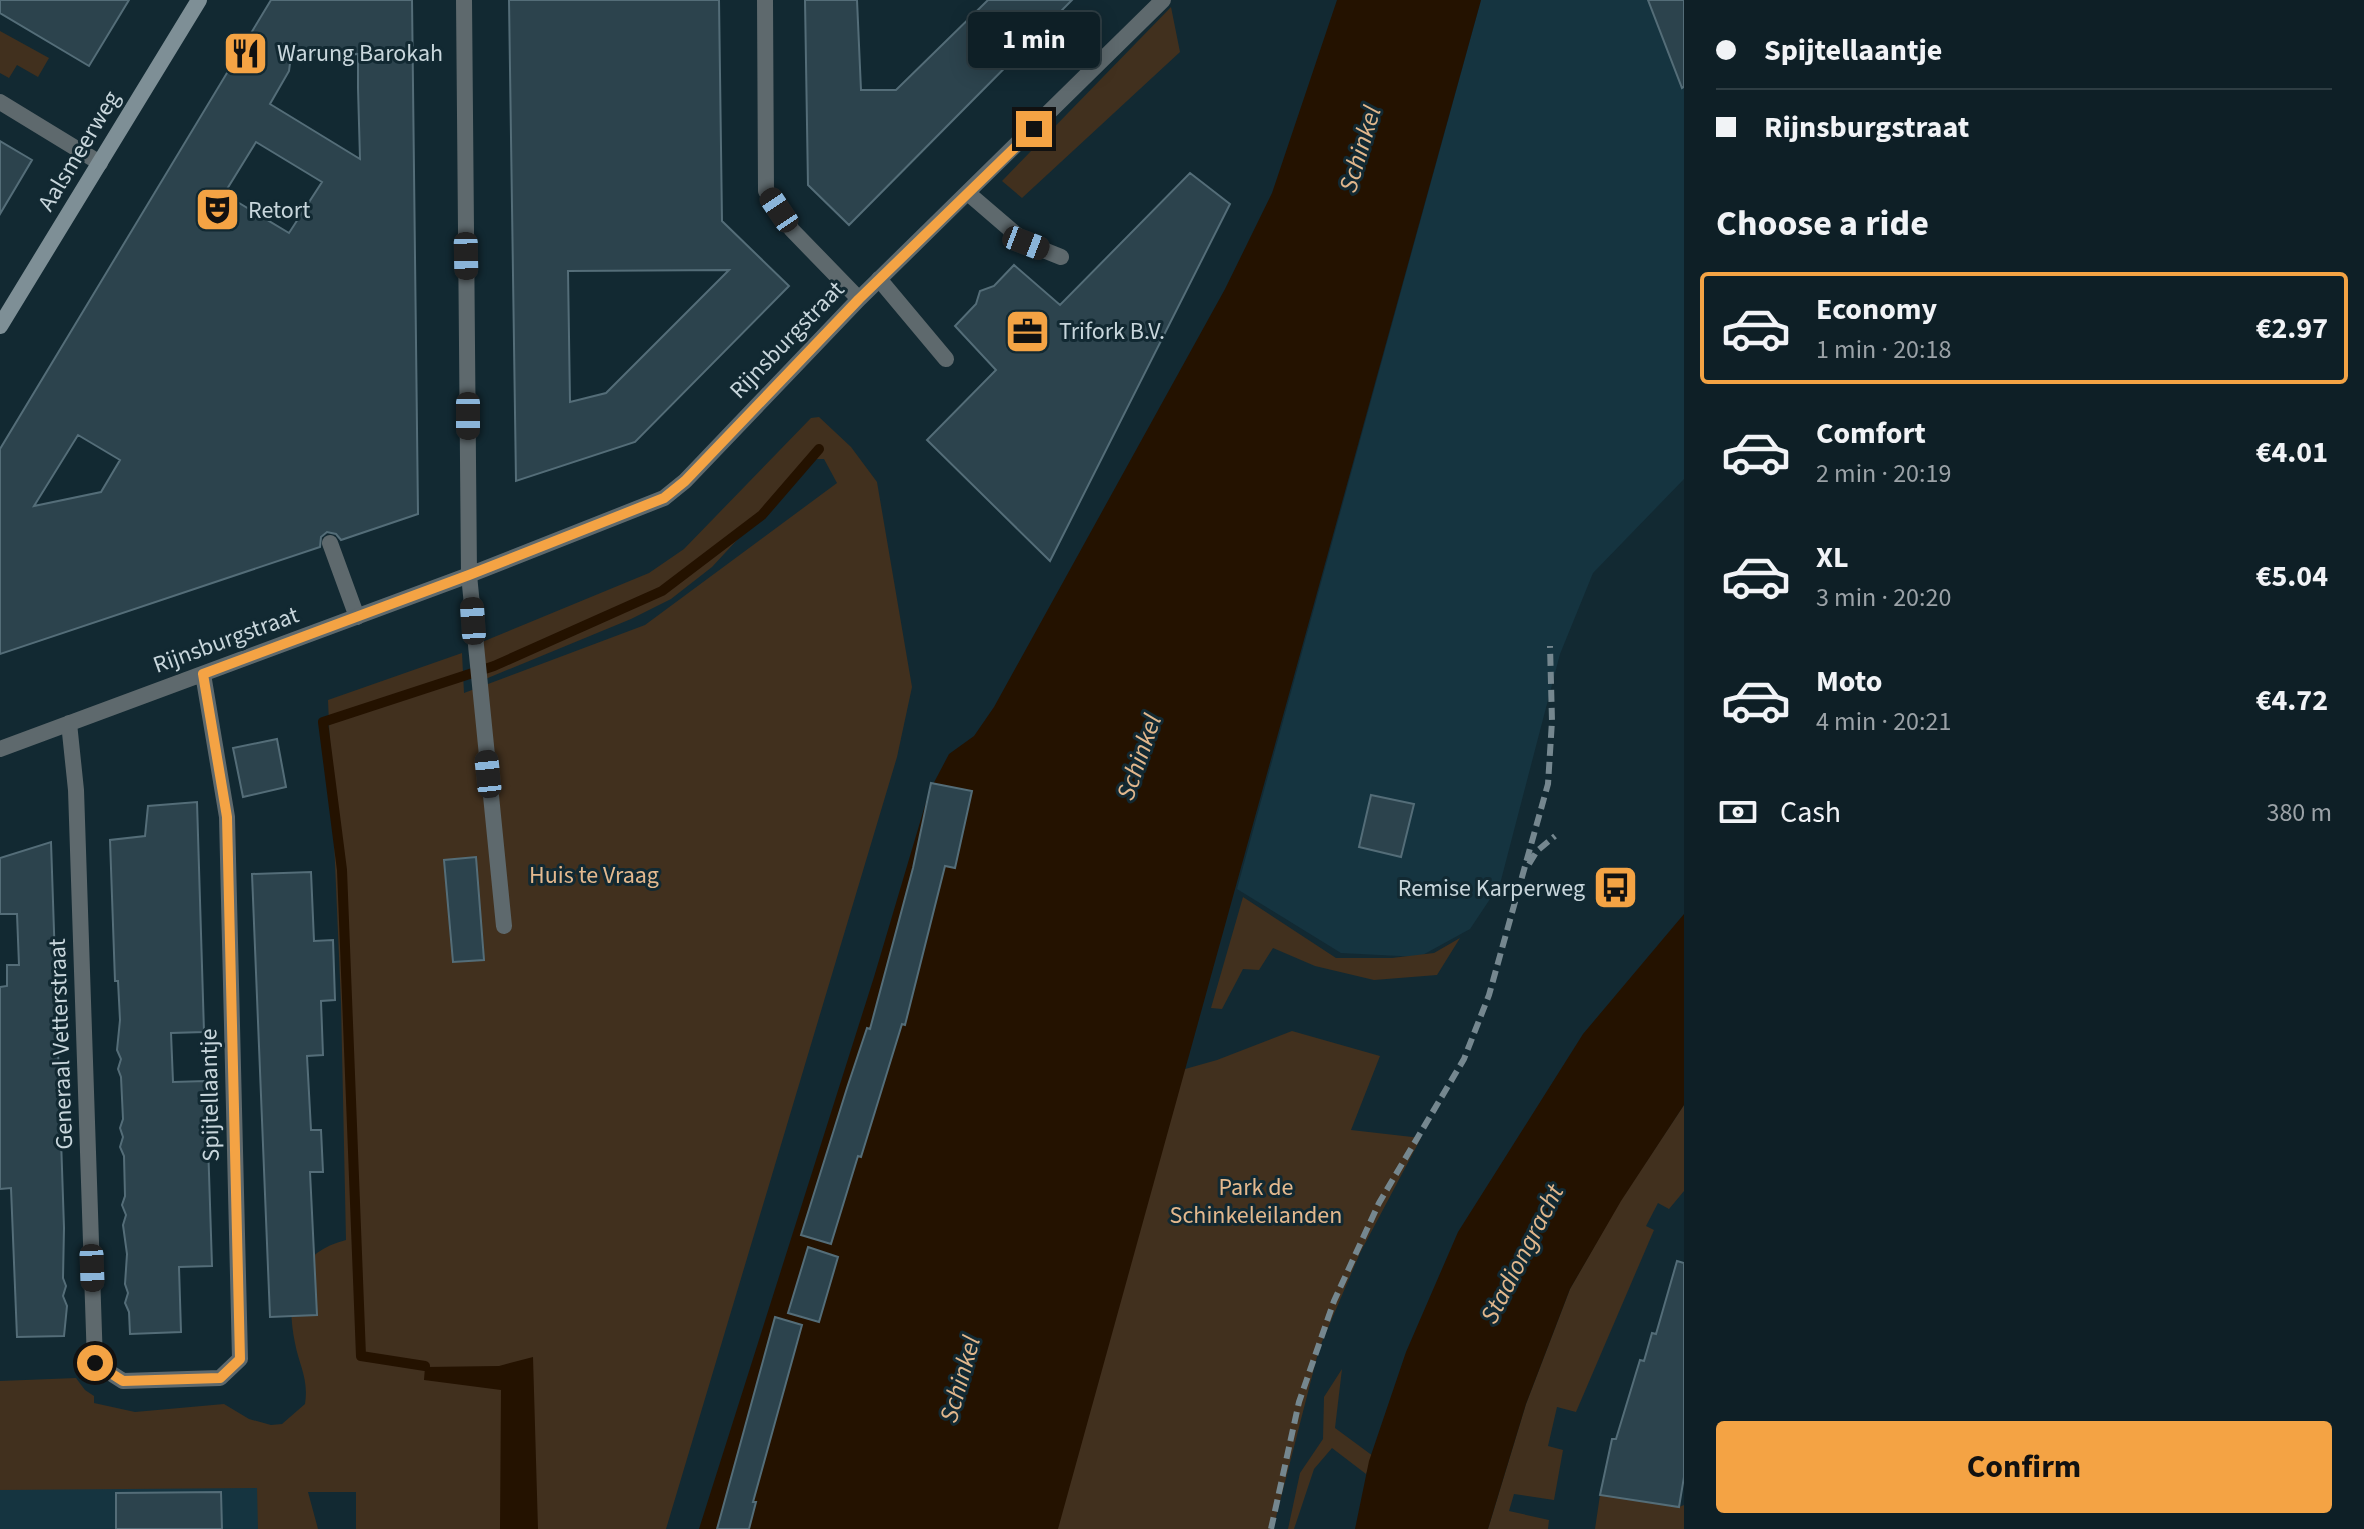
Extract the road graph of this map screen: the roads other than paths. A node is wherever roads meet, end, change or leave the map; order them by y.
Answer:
1 (199, 0) edge
2 (464, 0) edge
3 (765, 0) edge
4 (1163, 0) edge
5 (0, 102) edge
6 (100, 163) junction
7 (969, 194) junction
8 (1061, 257) dead end
9 (879, 279) junction
10 (859, 299) junction
11 (0, 326) edge
12 (946, 359) dead end
13 (330, 543) dead end
14 (469, 575) junction
15 (357, 617) junction
16 (203, 674) junction
17 (69, 723) junction
18 (0, 749) edge
19 (504, 926) dead end
20 (95, 1363) joint

1 - 6 main road, Aalsmeerweg
2 - 14 street
3 - 10 street
4 - 7 street, Rijnsburgstraat
5 - 6 street
6 - 11 main road, Aalsmeerweg
7 - 8 street
7 - 9 street, Rijnsburgstraat
9 - 10 street, Rijnsburgstraat
9 - 12 street
10 - 14 street, Rijnsburgstraat
13 - 15 street
14 - 15 street, Rijnsburgstraat
14 - 19 street
15 - 16 street, Rijnsburgstraat
16 - 17 street, Rijnsburgstraat
16 - 20 street, Spijtellaantje
17 - 18 street, Rijnsburgstraat
17 - 20 street, Generaal Vetterstraat

